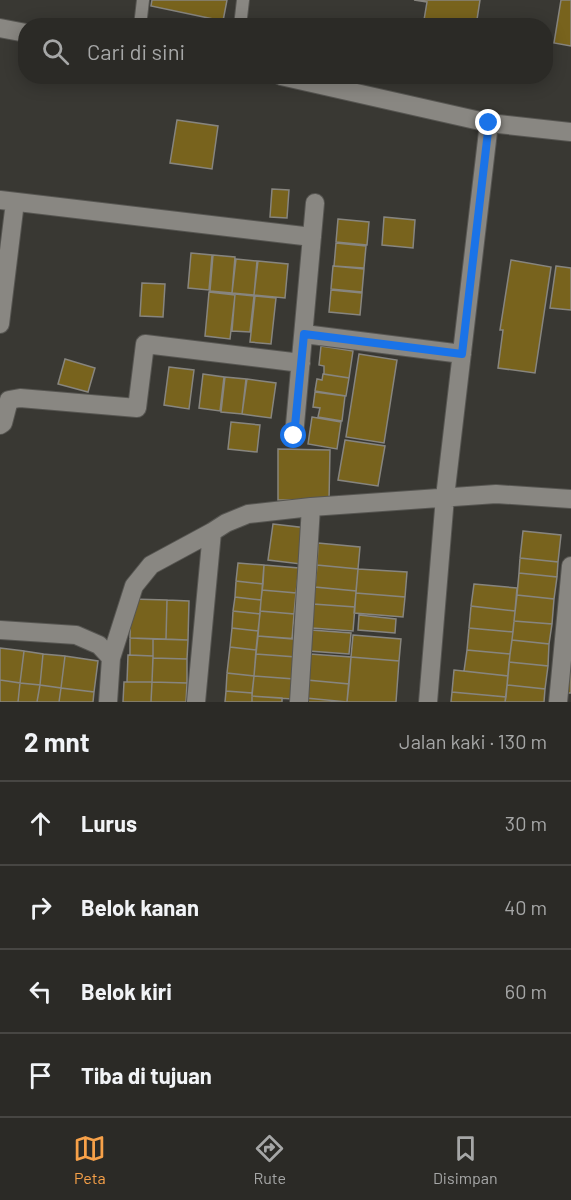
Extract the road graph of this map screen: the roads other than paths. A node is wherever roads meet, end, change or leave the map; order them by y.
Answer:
1 (143, 0) edge
2 (243, 0) edge
3 (141, 18) edge
4 (241, 18) edge
5 (0, 28) edge
6 (18, 31) edge
7 (316, 84) edge
8 (489, 123) junction
9 (571, 132) edge
10 (8, 201) edge
11 (315, 202) dead end
12 (312, 237) junction
13 (1, 315) edge
14 (304, 334) junction
15 (462, 354) junction
16 (301, 363) junction
17 (0, 425) edge
18 (294, 436) dead end
19 (445, 497) junction
20 (571, 499) edge
21 (311, 507) junction
22 (212, 532) junction
23 (571, 566) edge
24 (0, 630) edge
25 (111, 658) junction
26 (108, 702) edge
27 (196, 702) edge
28 (299, 702) edge
29 (428, 702) edge
30 (558, 702) edge

1 - 3 lane
2 - 4 lane
5 - 6 street
7 - 8 street
8 - 9 street
8 - 15 street
10 - 12 street
10 - 13 street
11 - 12 street
12 - 14 street
14 - 15 street
14 - 16 street
15 - 19 street
16 - 17 street
16 - 18 street
19 - 20 street
19 - 21 street
19 - 29 street
21 - 22 street
21 - 28 street
22 - 25 street
22 - 27 street
23 - 30 street
24 - 25 street
25 - 26 street

